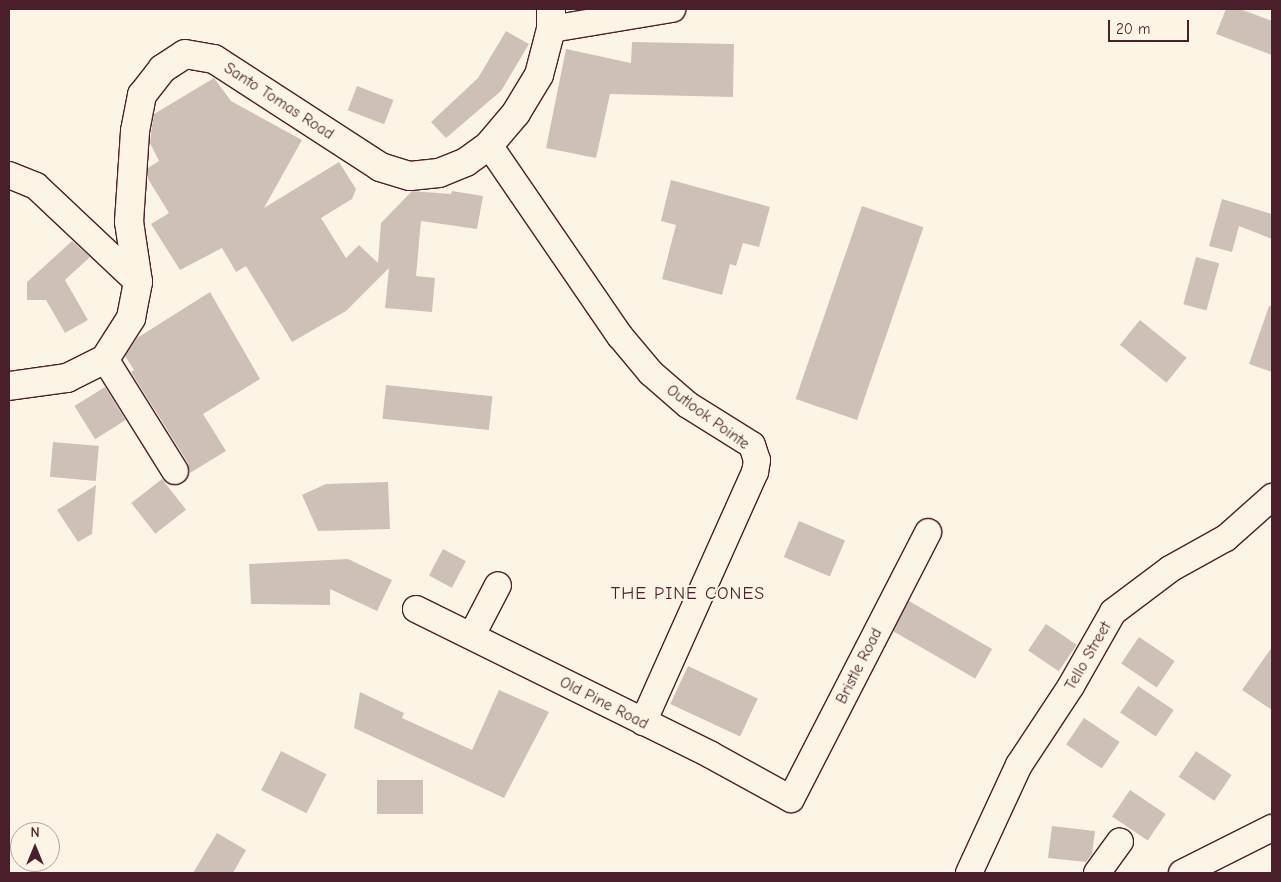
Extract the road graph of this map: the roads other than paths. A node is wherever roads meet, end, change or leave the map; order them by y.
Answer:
1 (672, 9) edge
2 (551, 19) edge
3 (489, 145) junction
4 (9, 175) edge
5 (138, 282) junction
6 (105, 359) junction
7 (9, 386) edge
8 (175, 471) dead end
9 (1272, 497) edge
10 (928, 532) dead end
11 (498, 585) dead end
12 (416, 609) dead end
13 (472, 636) junction
14 (643, 722) junction
15 (791, 799) joint
16 (1272, 828) edge
17 (1120, 841) dead end
18 (969, 873) edge
19 (1097, 873) edge
20 (1182, 873) edge

1 - 2 street
2 - 3 street, Santo Tomas Road
3 - 5 street, Santo Tomas Road
3 - 14 street, Outlook Pointe
4 - 5 street
5 - 6 street, Santo Tomas Road
6 - 7 street
6 - 8 street
9 - 18 street, Tello Street
10 - 15 street, Bristle Road
11 - 13 street
12 - 13 street, Old Pine Road
13 - 14 street, Old Pine Road
14 - 15 street, Old Pine Road
16 - 20 street
17 - 19 street

